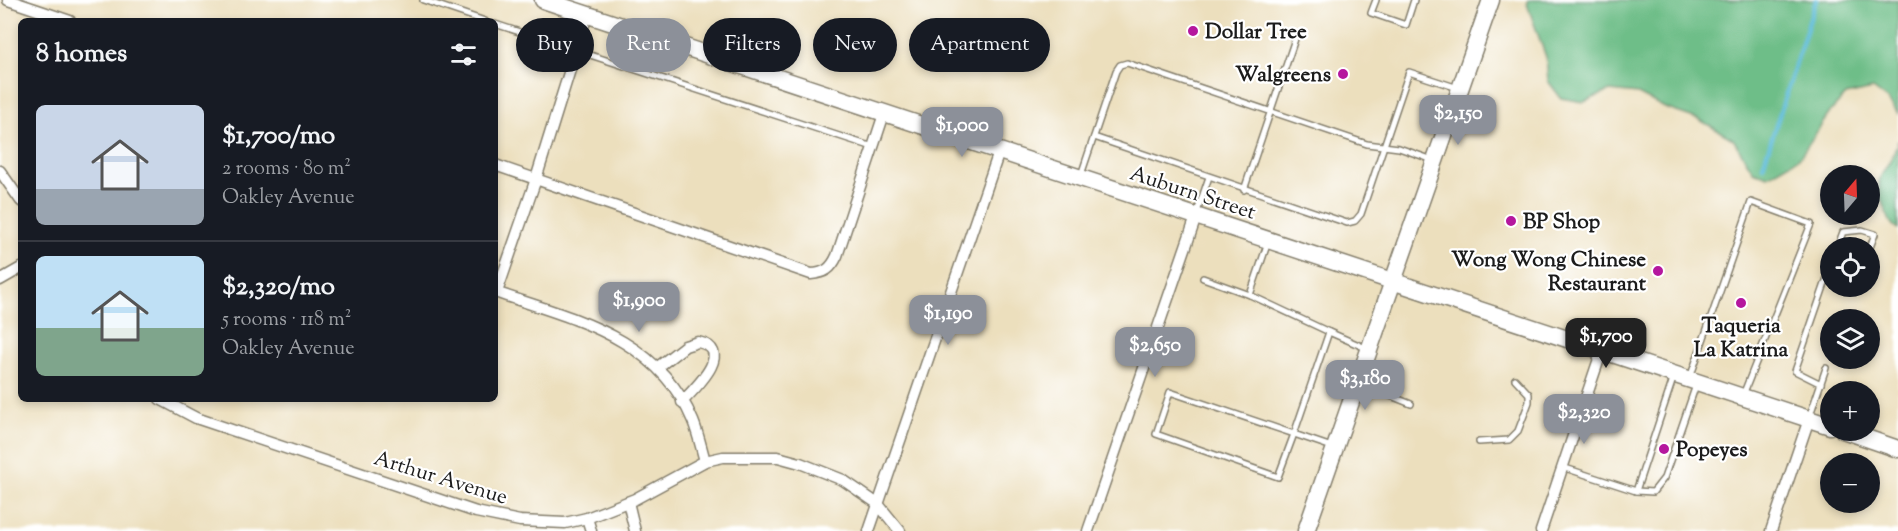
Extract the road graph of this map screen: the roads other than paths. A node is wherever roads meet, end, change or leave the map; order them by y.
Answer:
1 (8, 0) edge
2 (423, 0) edge
3 (543, 0) edge
4 (1376, 0) edge
5 (1414, 0) edge
6 (1491, 0) edge
7 (587, 15) junction
8 (61, 18) edge
9 (476, 18) edge
10 (586, 18) edge
11 (498, 25) edge
12 (516, 31) edge
13 (1296, 36) dead end
14 (594, 58) edge
15 (570, 72) edge
16 (1460, 89) junction
17 (1270, 112) junction
18 (884, 114) junction
19 (1094, 137) junction
20 (873, 147) junction
21 (1384, 147) junction
22 (999, 152) junction
23 (1435, 161) junction
24 (498, 166) edge
25 (0, 171) edge
26 (1209, 177) junction
27 (536, 179) junction
28 (1080, 179) junction
29 (1244, 190) junction
30 (18, 197) edge
31 (1196, 217) junction
32 (1841, 237) edge
33 (1874, 237) edge
34 (1268, 241) junction
35 (18, 270) edge
36 (1203, 278) dead end
37 (0, 280) edge
38 (1392, 281) junction
39 (498, 286) edge
40 (498, 293) edge
41 (1250, 295) junction
42 (1820, 297) edge
43 (1329, 332) junction
44 (1369, 349) junction
45 (1602, 350) junction
46 (658, 367) junction
47 (1687, 378) junction
48 (1515, 379) dead end
49 (1357, 382) junction
50 (1820, 384) edge
51 (1820, 387) edge
52 (1743, 397) junction
53 (166, 402) edge
54 (682, 402) junction
55 (1411, 404) dead end
56 (1809, 419) junction
57 (1820, 423) edge
58 (1294, 434) junction
59 (1875, 441) edge
60 (1479, 442) dead end
61 (1335, 448) junction
62 (1898, 449) edge
63 (705, 460) junction
64 (1562, 467) junction
65 (1636, 491) junction
66 (628, 502) junction
67 (878, 504) junction
68 (587, 518) junction
69 (591, 531) edge
70 (635, 531) edge
71 (869, 531) edge
72 (900, 531) edge
73 (1088, 531) edge
74 (1306, 531) edge
75 (1540, 531) edge
76 (1771, 531) edge

1 - 8 street
2 - 9 lane
3 - 7 main road, Auburn Street
4 - 5 lane
6 - 16 main road
7 - 10 street
7 - 18 main road, Auburn Street
11 - 12 lane
13 - 17 lane
14 - 20 lane
15 - 27 street
16 - 21 lane
16 - 23 main road
17 - 19 lane
17 - 21 lane
17 - 29 lane
18 - 20 street
18 - 22 main road, Auburn Street
19 - 26 lane
19 - 28 lane
20 - 27 street
21 - 23 lane
21 - 29 lane
22 - 28 main road, Auburn Street
22 - 67 street
23 - 38 main road
24 - 27 street
25 - 30 street
26 - 29 lane
26 - 31 lane
27 - 39 street
28 - 31 main road, Auburn Street
31 - 34 main road, Auburn Street
31 - 73 street
32 - 33 lane
34 - 38 main road, Auburn Street
34 - 41 lane
35 - 37 street
36 - 41 lane
38 - 44 main road
38 - 45 main road, Auburn Street
40 - 46 street
41 - 43 lane
42 - 50 lane
43 - 44 lane
43 - 58 lane
44 - 49 main road
45 - 47 main road, Auburn Street
45 - 64 street
46 - 54 street
46 - 54 street
47 - 52 main road, Auburn Street
47 - 52 lane
47 - 65 lane
47 - 65 lane
48 - 60 lane
49 - 55 lane
49 - 61 main road
51 - 56 lane
52 - 56 main road, Auburn Street
53 - 68 street, Arthur Avenue
54 - 63 street
56 - 57 main road, Auburn Street
56 - 76 street
58 - 58 lane
58 - 61 lane
59 - 62 main road
61 - 74 main road
63 - 66 street, Arthur Avenue
63 - 67 street, Arthur Avenue
64 - 65 lane
64 - 75 street
66 - 68 street, Arthur Avenue
66 - 70 street
67 - 71 street
67 - 72 street, Arthur Avenue
68 - 69 street

